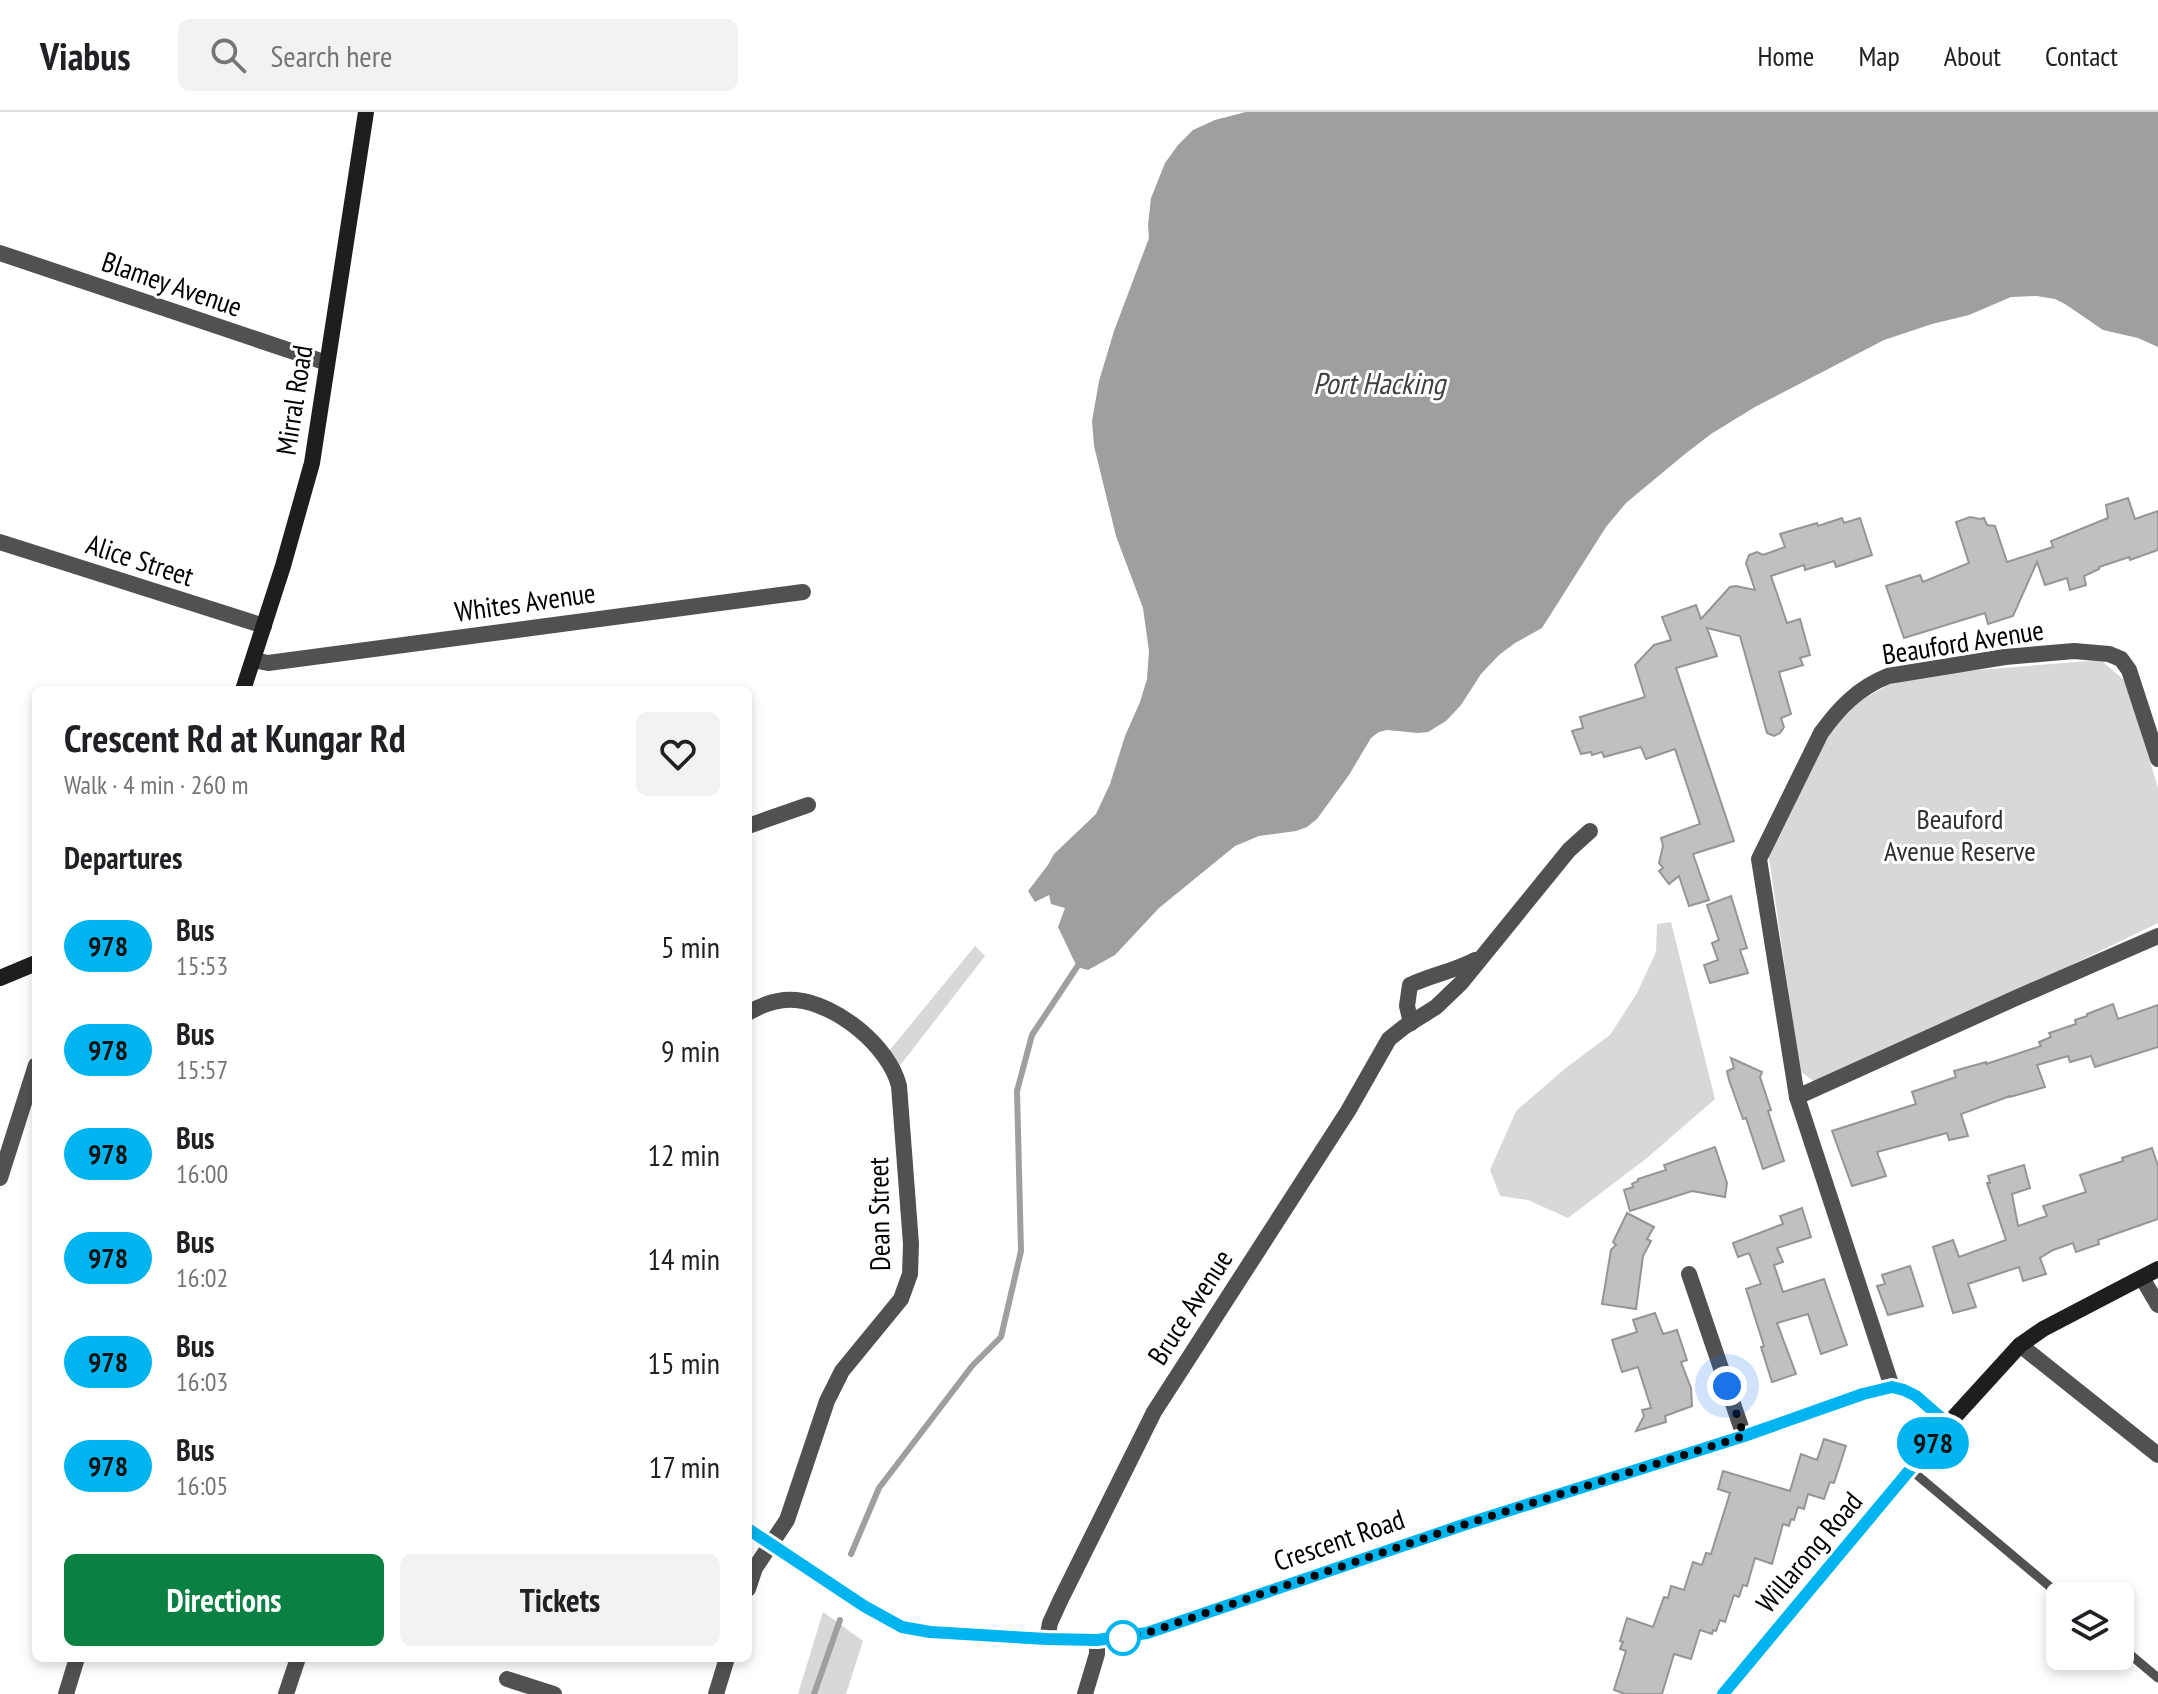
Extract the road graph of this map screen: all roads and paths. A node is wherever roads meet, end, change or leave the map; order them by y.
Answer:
1 (366, 112) edge
2 (0, 253) edge
3 (327, 363) junction
4 (0, 542) edge
5 (803, 592) dead end
6 (264, 626) junction
7 (254, 660) junction
8 (244, 686) edge
9 (2158, 759) edge
10 (808, 805) dead end
11 (752, 825) edge
12 (1590, 831) dead end
13 (2158, 936) edge
14 (1483, 956) junction
15 (32, 965) edge
16 (0, 978) edge
17 (752, 1011) edge
18 (1411, 1023) junction
19 (32, 1078) edge
20 (1797, 1097) junction
21 (0, 1178) edge
22 (2158, 1269) edge
23 (1689, 1274) dead end
24 (2142, 1278) junction
25 (2158, 1305) edge
26 (2020, 1345) junction
27 (1892, 1387) junction
28 (1948, 1424) junction
29 (1744, 1436) junction
30 (2158, 1455) edge
31 (1911, 1470) junction
32 (752, 1532) edge
33 (771, 1545) junction
34 (752, 1577) edge
35 (2046, 1583) edge
36 (1047, 1639) junction
37 (1097, 1640) junction
38 (2134, 1658) edge
39 (76, 1662) edge
40 (297, 1662) edge
41 (726, 1662) edge
42 (2158, 1678) edge
43 (507, 1679) dead end
44 (66, 1694) edge
45 (286, 1694) edge
46 (554, 1694) edge
47 (716, 1694) edge
48 (1085, 1694) edge
49 (1723, 1694) edge

1 - 3 street, Mirral Road
2 - 3 street, Blamey Avenue
3 - 6 street, Mirral Road
4 - 6 street, Alice Street
5 - 7 street, Whites Avenue
6 - 7 street, Mirral Road
7 - 8 street, Mirral Road
9 - 20 street, Beauford Avenue
10 - 11 street
12 - 14 street, Bruce Avenue
13 - 20 street
14 - 18 street, Bruce Avenue
14 - 18 street, Bruce Avenue
15 - 16 street
17 - 33 street, Dean Street
18 - 36 street, Bruce Avenue
19 - 21 street
20 - 27 street, Beauford Avenue
22 - 24 street, Willarong Road
23 - 29 street
24 - 25 street
24 - 26 street, Willarong Road
26 - 28 street, Willarong Road
26 - 30 street
27 - 28 street
27 - 29 street, Crescent Road
28 - 31 street, Willarong Road
29 - 37 street, Crescent Road
31 - 35 lane
31 - 49 street, Willarong Road
32 - 33 street, Crescent Road
33 - 34 street, Dean Street
33 - 36 street, Crescent Road
36 - 37 street, Crescent Road
37 - 48 street
38 - 42 lane
39 - 44 street
40 - 45 street
41 - 47 street
43 - 46 street

